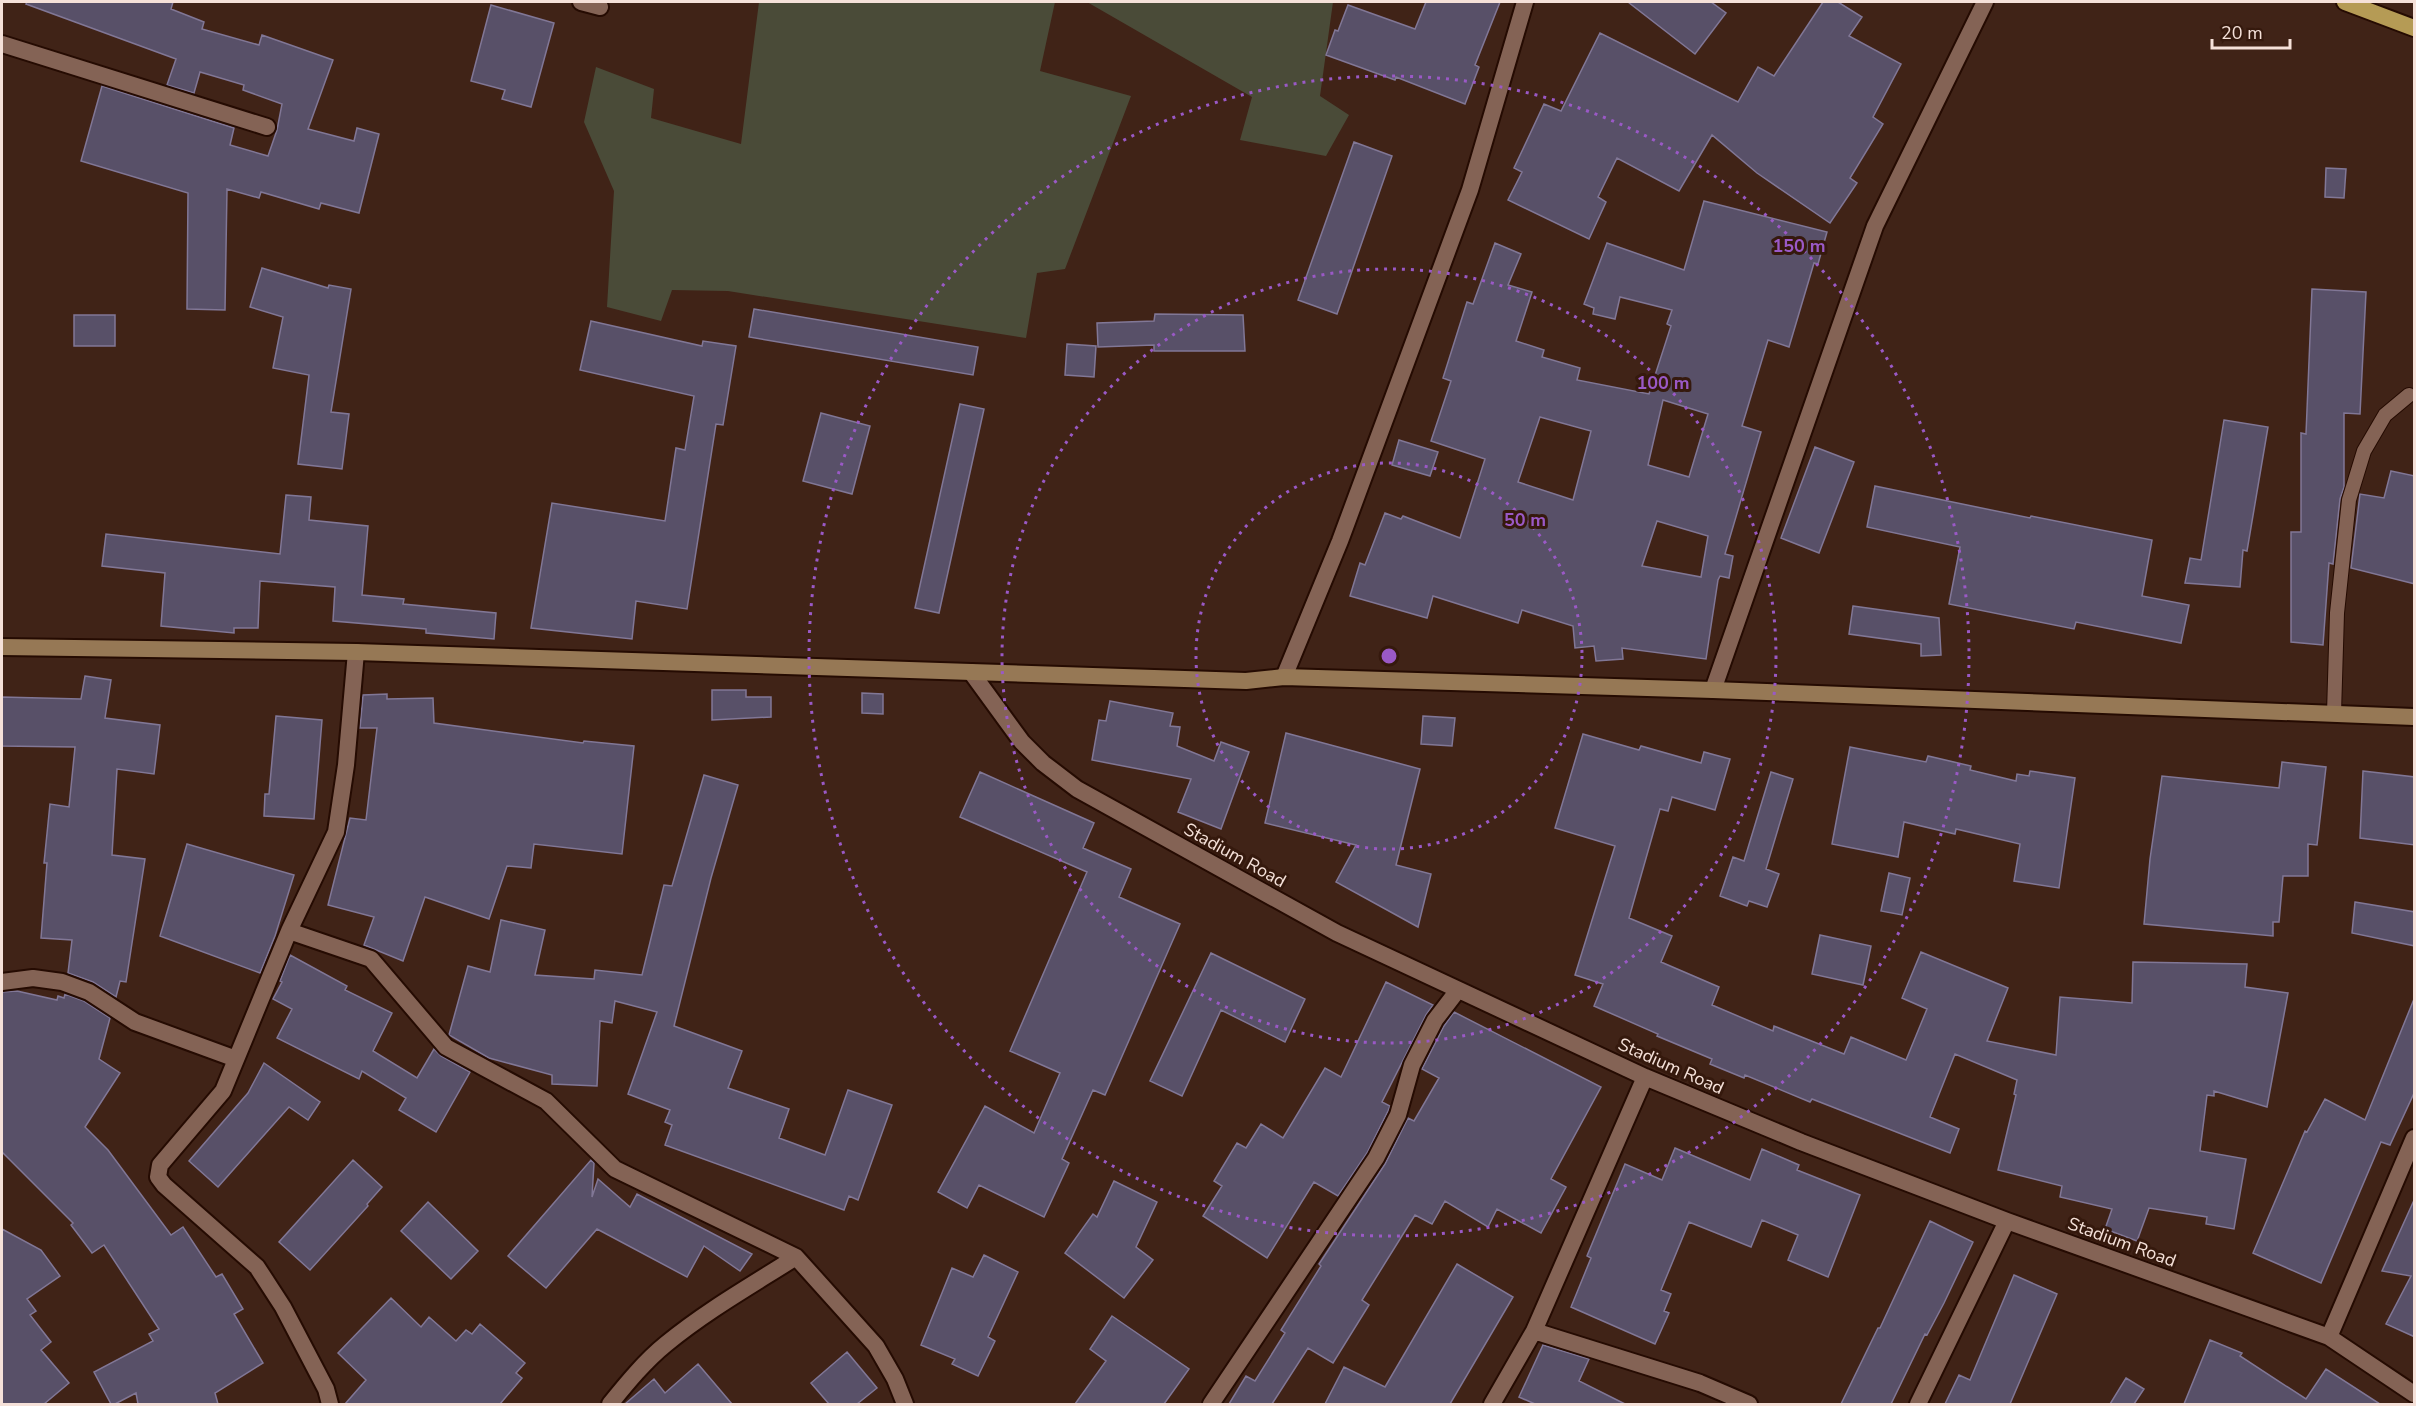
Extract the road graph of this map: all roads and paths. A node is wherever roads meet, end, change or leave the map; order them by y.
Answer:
1 (581, 2) edge
2 (1525, 2) edge
3 (1985, 2) edge
4 (2345, 2) edge
5 (600, 7) dead end
6 (2415, 28) edge
7 (2, 44) edge
8 (267, 127) dead end
9 (2409, 395) dead end
10 (2, 647) edge
11 (356, 652) junction
12 (971, 672) junction
13 (1284, 677) junction
14 (1713, 690) junction
15 (2334, 713) junction
16 (2415, 717) edge
17 (289, 931) junction
18 (2, 982) edge
19 (1458, 990) junction
20 (236, 1059) junction
21 (1645, 1077) junction
22 (2415, 1138) edge
23 (2007, 1221) junction
24 (796, 1257) junction
25 (1534, 1331) junction
26 (2330, 1337) junction
27 (2415, 1394) edge
28 (330, 1404) edge
29 (610, 1404) edge
30 (905, 1404) edge
31 (1211, 1404) edge
32 (1492, 1404) edge
33 (1749, 1404) edge
34 (1918, 1404) edge

1 - 5 street
2 - 13 street
3 - 14 street
4 - 6 highway
7 - 8 street
9 - 15 lane
10 - 11 main road
11 - 12 main road
11 - 17 street
12 - 13 main road
12 - 19 street, Stadium Road
13 - 14 main road
14 - 15 main road
15 - 16 main road
17 - 20 street
17 - 24 street
18 - 20 street
19 - 21 street, Stadium Road
19 - 31 street
20 - 28 street
21 - 23 street, Stadium Road
21 - 25 street
22 - 26 street
23 - 26 street, Stadium Road
23 - 34 street
24 - 29 street
24 - 30 street
25 - 32 street
25 - 33 street
26 - 27 street, Stadium Road

